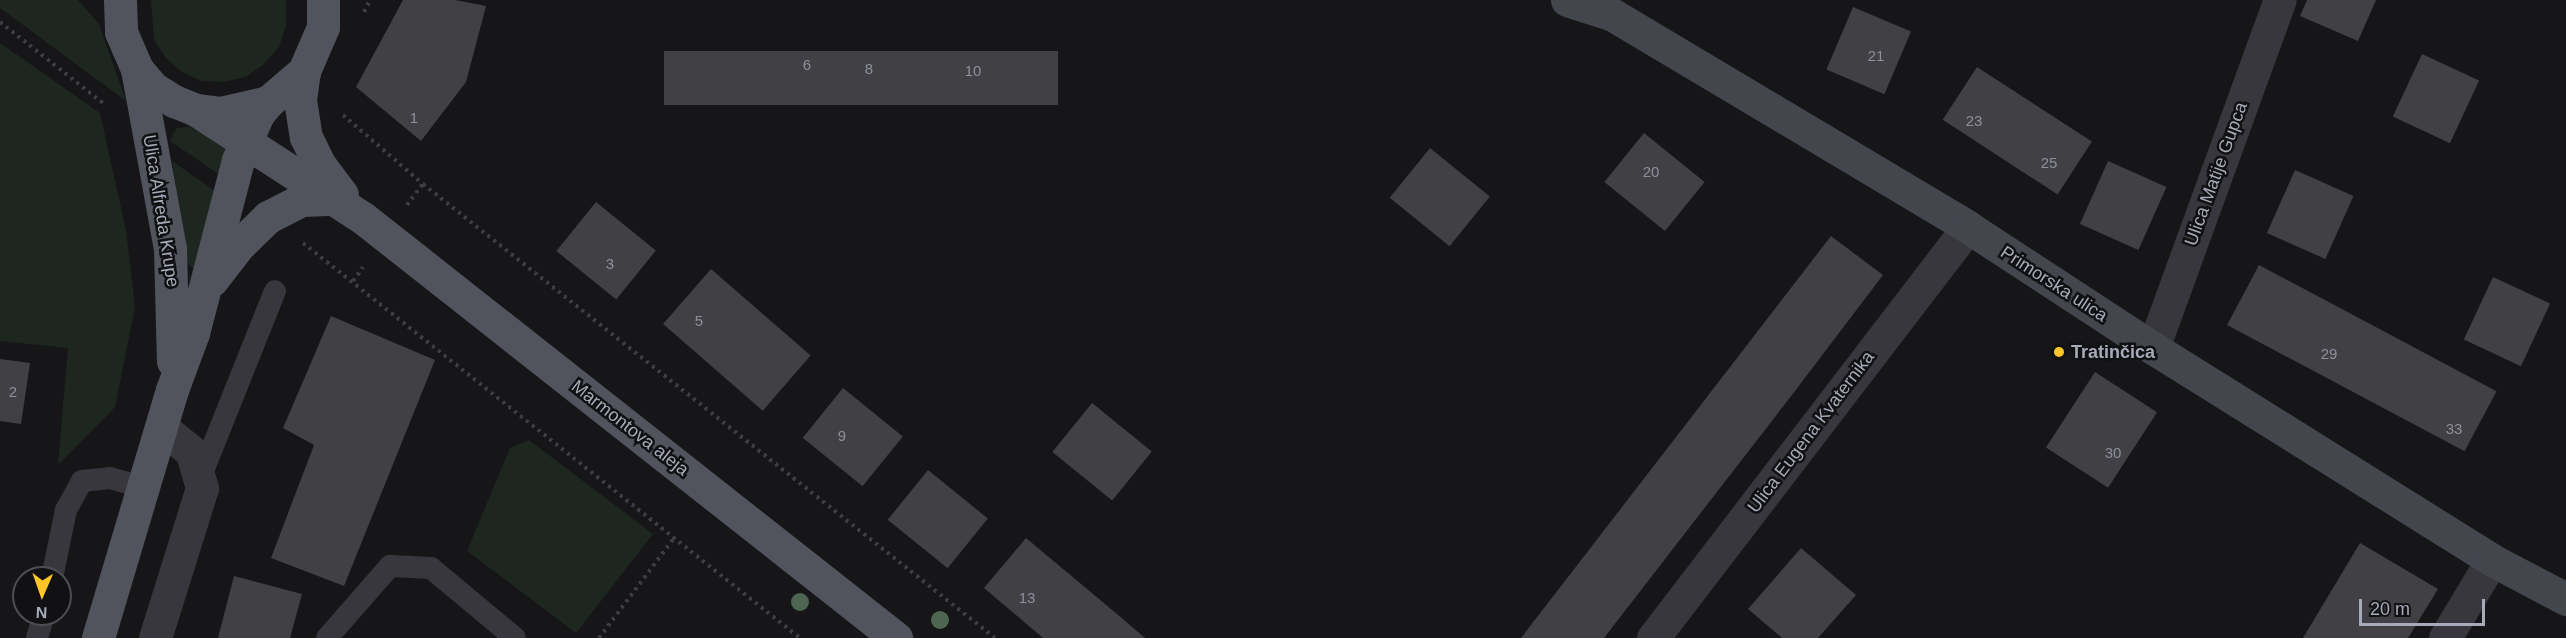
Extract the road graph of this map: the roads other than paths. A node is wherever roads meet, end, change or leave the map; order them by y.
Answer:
1 (103, 0) edge
2 (120, 0) edge
3 (1567, 0) edge
4 (2280, 0) edge
5 (336, 10) edge
6 (121, 32) junction
7 (137, 69) junction
8 (304, 71) junction
9 (268, 102) junction
10 (196, 110) junction
11 (246, 140) junction
12 (334, 199) junction
13 (363, 218) junction
14 (1968, 227) junction
15 (204, 291) junction
16 (275, 291) dead end
17 (2153, 348) junction
18 (172, 390) junction
19 (164, 429) junction
20 (201, 476) junction
21 (145, 488) junction
22 (2492, 560) junction
23 (54, 566) edge
24 (2566, 599) edge
25 (98, 638) edge
26 (155, 638) edge
27 (327, 638) edge
28 (515, 638) edge
29 (896, 638) edge
30 (1653, 638) edge
31 (2445, 638) edge

1 - 6 main road
2 - 6 main road
3 - 14 main road, Primorska ulica
4 - 17 street, Ulica Matije Gupca
5 - 8 main road
6 - 7 main road
7 - 10 main road, Marmontova aleja
7 - 18 main road, Ulica Alfreda Krupe
8 - 9 main road
8 - 13 main road, Marmontova aleja
9 - 10 main road
9 - 11 main road, Ulica Alfreda Krupe
10 - 11 main road, Marmontova aleja
11 - 12 main road, Marmontova aleja
11 - 15 main road, Ulica Alfreda Krupe
12 - 13 main road, Marmontova aleja
12 - 15 main road
13 - 29 main road, Marmontova aleja
14 - 17 main road, Primorska ulica
14 - 30 street, Ulica Eugena Kvaternika
15 - 18 main road, Ulica Alfreda Krupe
16 - 20 lane
17 - 22 main road, Primorska ulica
18 - 19 main road, Ulica Alfreda Krupe
19 - 20 street
19 - 21 main road, Ulica Alfreda Krupe
20 - 26 street
21 - 23 lane
21 - 25 main road, Ulica Alfreda Krupe
22 - 24 main road, Primorska ulica
22 - 31 street
27 - 28 lane

